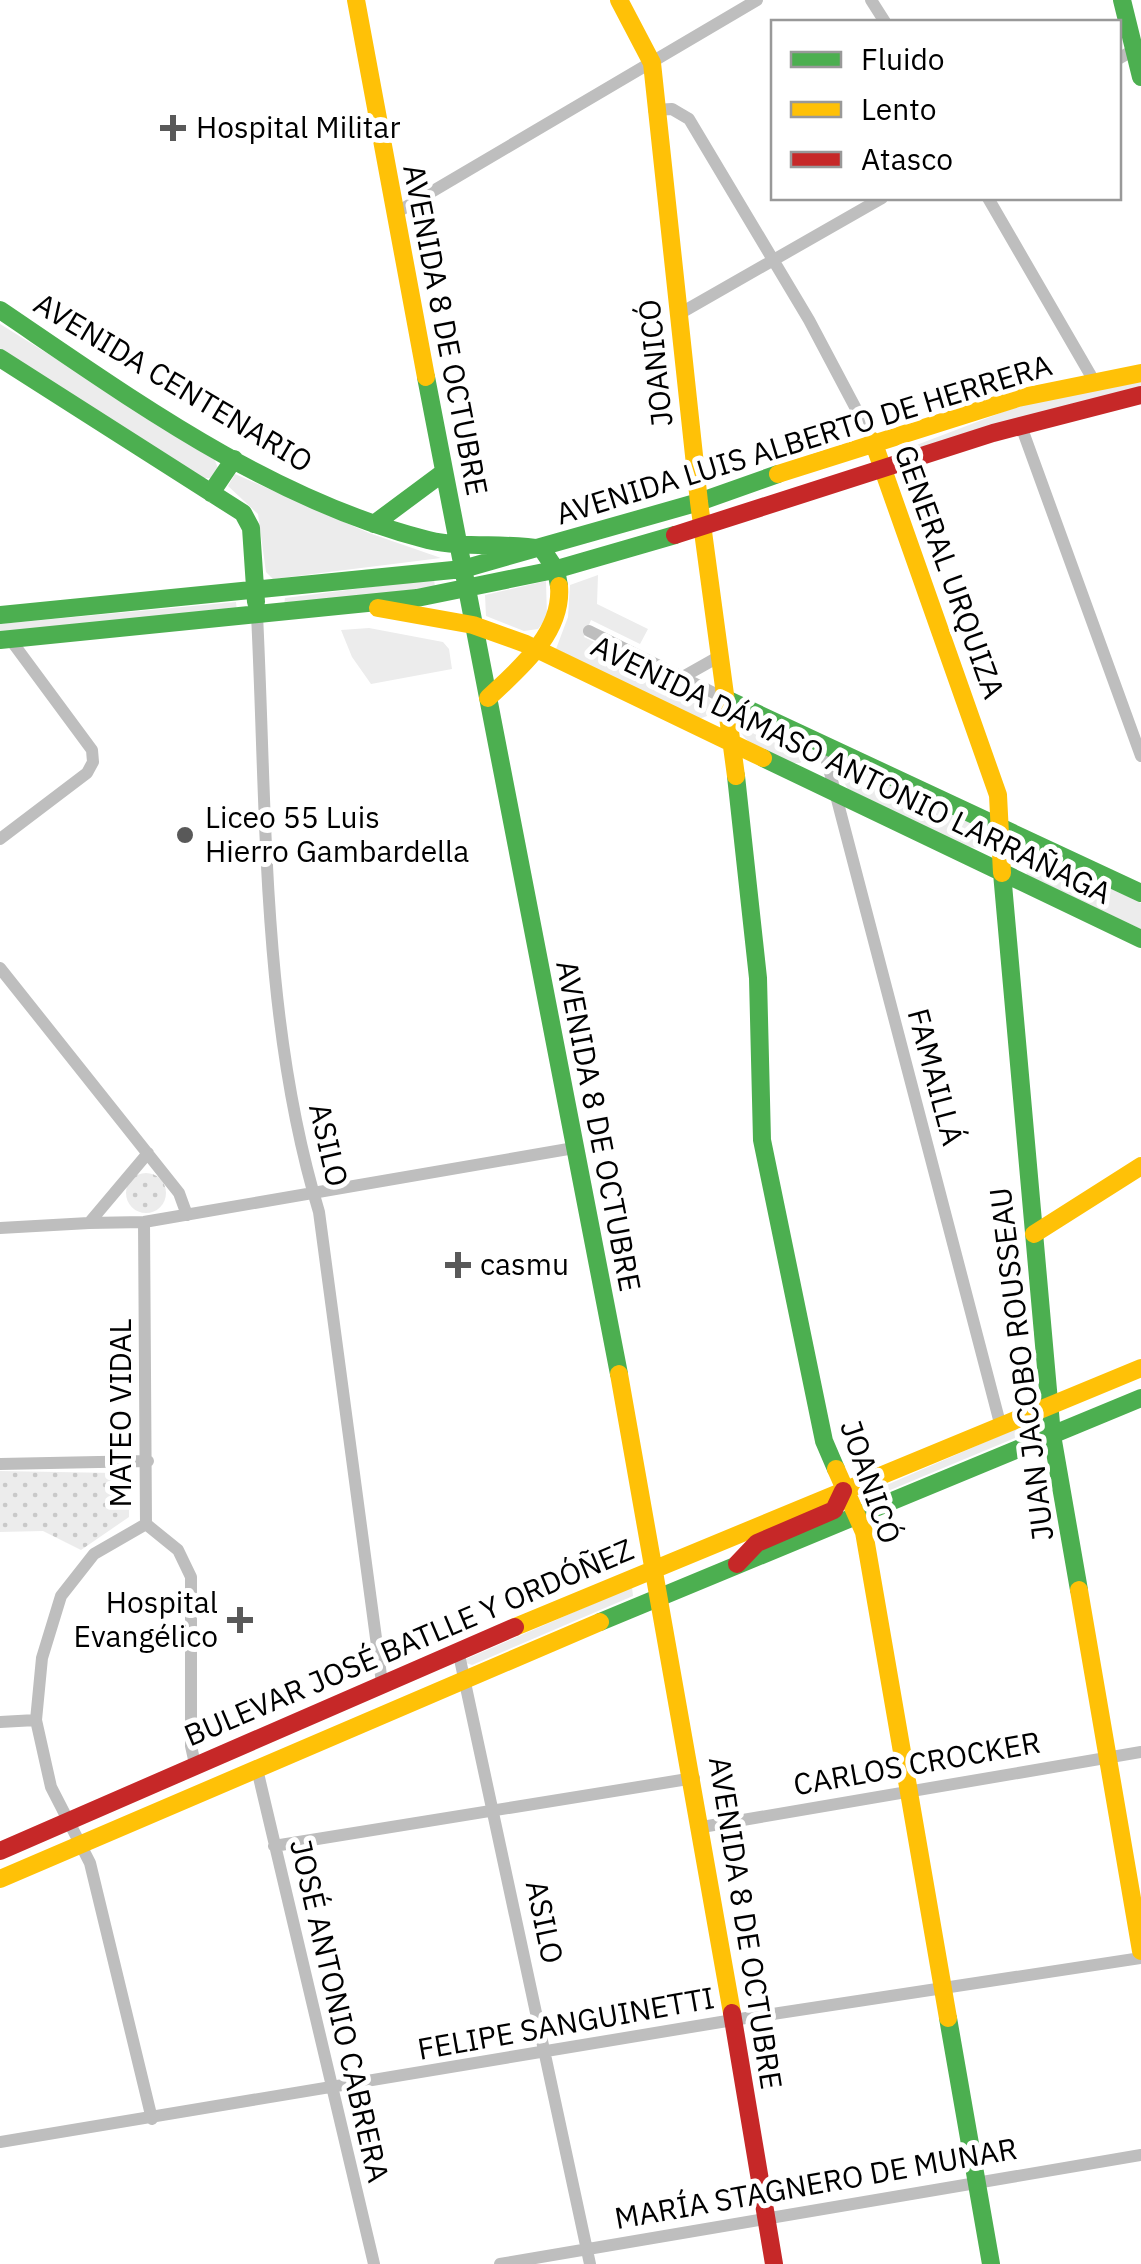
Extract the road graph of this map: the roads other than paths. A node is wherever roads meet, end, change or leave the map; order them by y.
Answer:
1 (356, 0) edge
2 (619, 0) edge
3 (756, 0) edge
4 (1122, 0) edge
5 (1131, 51) edge
6 (652, 63) junction
7 (1141, 77) edge
8 (654, 110) junction
9 (879, 200) edge
10 (989, 200) edge
11 (394, 214) junction
12 (773, 263) junction
13 (0, 310) edge
14 (679, 314) junction
15 (0, 358) edge
16 (1141, 374) edge
17 (1094, 381) junction
18 (1141, 395) edge
19 (1021, 426) junction
20 (873, 441) junction
21 (234, 458) junction
22 (882, 469) junction
23 (444, 472) junction
24 (211, 493) junction
25 (699, 502) junction
26 (374, 524) junction
27 (702, 526) junction
28 (458, 546) junction
29 (542, 549) junction
30 (463, 569) junction
31 (556, 570) junction
32 (466, 590) junction
33 (256, 592) junction
34 (364, 603) junction
35 (0, 615) edge
36 (257, 615) junction
37 (472, 625) junction
38 (589, 631) dead end
39 (5, 639) edge
40 (538, 650) junction
41 (720, 656) junction
42 (682, 678) junction
43 (488, 698) junction
44 (726, 698) junction
45 (821, 740) junction
46 (733, 743) junction
47 (1141, 756) edge
48 (834, 791) junction
49 (1003, 826) junction
50 (0, 839) edge
51 (1003, 872) junction
52 (1141, 894) edge
53 (1141, 939) edge
54 (0, 968) edge
55 (574, 1148) junction
56 (148, 1153) junction
57 (1141, 1166) edge
58 (312, 1193) junction
59 (187, 1215) junction
60 (88, 1222) junction
61 (144, 1222) junction
62 (0, 1228) edge
63 (1034, 1234) junction
64 (1141, 1368) edge
65 (1141, 1380) edge
66 (1141, 1398) edge
67 (1049, 1407) junction
68 (1001, 1427) junction
69 (1052, 1434) junction
70 (148, 1462) junction
71 (0, 1464) edge
72 (843, 1491) junction
73 (856, 1515) junction
74 (146, 1524) junction
75 (737, 1564) junction
76 (656, 1566) junction
77 (661, 1597) junction
78 (458, 1650) junction
79 (464, 1680) junction
80 (376, 1685) junction
81 (36, 1720) junction
82 (0, 1722) edge
83 (1141, 1752) edge
84 (1107, 1758) junction
85 (195, 1764) junction
86 (256, 1770) junction
87 (694, 1778) junction
88 (912, 1790) junction
89 (494, 1809) junction
90 (68, 1822) junction
91 (702, 1827) junction
92 (80, 1843) junction
93 (274, 1846) junction
94 (0, 1851) edge
95 (0, 1879) edge
96 (1141, 1954) edge
97 (944, 1989) junction
98 (732, 2020) junction
99 (547, 2054) junction
100 (332, 2090) junction
101 (152, 2120) junction
102 (0, 2142) edge
103 (1141, 2155) edge
104 (977, 2182) junction
105 (766, 2218) junction
106 (587, 2248) junction
107 (374, 2264) edge
108 (500, 2264) edge
109 (590, 2264) edge
110 (774, 2264) edge
111 (991, 2264) edge

1 - 11 main road, AVENIDA 8 DE OCTUBRE
2 - 6 main road
3 - 6 street
4 - 5 main road
5 - 7 main road
6 - 8 main road, JOANICÓ
6 - 11 street
8 - 12 street, GENERAL URQUIZA
8 - 14 main road, JOANICÓ
9 - 12 street
10 - 17 street
11 - 23 main road, AVENIDA 8 DE OCTUBRE
12 - 14 street
12 - 20 street, GENERAL URQUIZA
13 - 21 main road, AVENIDA CENTENARIO
14 - 25 main road, JOANICÓ
15 - 24 main road
16 - 17 main road, AVENIDA LUIS ALBERTO DE HERRERA
17 - 20 main road, AVENIDA LUIS ALBERTO DE HERRERA
18 - 19 main road, AVENIDA LUIS ALBERTO DE HERRERA
19 - 22 main road, AVENIDA LUIS ALBERTO DE HERRERA
19 - 47 street
20 - 22 main road, GENERAL URQUIZA
20 - 25 main road, AVENIDA LUIS ALBERTO DE HERRERA
21 - 24 main road
21 - 26 main road, AVENIDA CENTENARIO
22 - 27 main road, AVENIDA LUIS ALBERTO DE HERRERA
22 - 49 main road, GENERAL URQUIZA
23 - 26 main road
23 - 28 main road, AVENIDA 8 DE OCTUBRE
24 - 33 main road
25 - 27 main road, JOANICÓ
25 - 29 main road, AVENIDA LUIS ALBERTO DE HERRERA
26 - 28 main road, AVENIDA CENTENARIO
27 - 31 main road, AVENIDA LUIS ALBERTO DE HERRERA
27 - 41 main road, JOANICÓ
28 - 29 main road, AVENIDA LUIS ALBERTO DE HERRERA
28 - 30 main road, AVENIDA 8 DE OCTUBRE
29 - 30 main road, AVENIDA LUIS ALBERTO DE HERRERA
29 - 31 main road, AVENIDA LUIS ALBERTO DE HERRERA
30 - 32 main road, AVENIDA 8 DE OCTUBRE
30 - 33 main road, AVENIDA LUIS ALBERTO DE HERRERA
31 - 32 main road, AVENIDA LUIS ALBERTO DE HERRERA
31 - 40 main road, AVENIDA DÁMASO ANTONIO LARRAÑAGA
32 - 34 main road, AVENIDA LUIS ALBERTO DE HERRERA
32 - 37 main road, AVENIDA 8 DE OCTUBRE
33 - 35 main road, AVENIDA LUIS ALBERTO DE HERRERA
33 - 36 main road
34 - 36 main road, AVENIDA LUIS ALBERTO DE HERRERA
34 - 37 main road, AVENIDA DÁMASO ANTONIO LARRAÑAGA
36 - 39 main road, AVENIDA LUIS ALBERTO DE HERRERA
36 - 58 street, ASILO
37 - 40 main road, AVENIDA DÁMASO ANTONIO LARRAÑAGA
37 - 43 main road, AVENIDA 8 DE OCTUBRE
38 - 42 street, AVENIDA DÁMASO ANTONIO LARRAÑAGA
39 - 50 street
40 - 43 main road, AVENIDA DÁMASO ANTONIO LARRAÑAGA
40 - 46 main road, AVENIDA DÁMASO ANTONIO LARRAÑAGA
41 - 42 street
41 - 44 main road, JOANICÓ
42 - 44 street, AVENIDA DÁMASO ANTONIO LARRAÑAGA
43 - 55 main road, AVENIDA 8 DE OCTUBRE
44 - 45 main road, AVENIDA DÁMASO ANTONIO LARRAÑAGA
44 - 46 main road, JOANICÓ
45 - 48 street, FAMAILLÁ
45 - 49 main road, AVENIDA DÁMASO ANTONIO LARRAÑAGA
46 - 48 main road, AVENIDA DÁMASO ANTONIO LARRAÑAGA
46 - 72 main road, JOANICÓ
48 - 51 main road, AVENIDA DÁMASO ANTONIO LARRAÑAGA
48 - 68 street, FAMAILLÁ
49 - 51 main road, JUAN JACOBO ROUSSEAU
49 - 52 main road, AVENIDA DÁMASO ANTONIO LARRAÑAGA
51 - 53 main road, AVENIDA DÁMASO ANTONIO LARRAÑAGA
51 - 63 main road, JUAN JACOBO ROUSSEAU
54 - 56 street
55 - 58 street
55 - 76 main road, AVENIDA 8 DE OCTUBRE
56 - 59 street
56 - 60 street
57 - 63 main road
58 - 59 street
58 - 80 street, ASILO
59 - 61 street
60 - 61 street
60 - 62 street
61 - 70 street, MATEO VIDAL
63 - 67 main road, JUAN JACOBO ROUSSEAU
64 - 67 main road, BULEVAR JOSÉ BATLLE Y ORDÓÑEZ
65 - 69 main road
66 - 69 main road, BULEVAR JOSÉ BATLLE Y ORDÓÑEZ
67 - 68 main road, BULEVAR JOSÉ BATLLE Y ORDÓÑEZ
67 - 69 main road, JUAN JACOBO ROUSSEAU
68 - 72 main road, BULEVAR JOSÉ BATLLE Y ORDÓÑEZ
69 - 73 main road, BULEVAR JOSÉ BATLLE Y ORDÓÑEZ
69 - 84 main road, JUAN JACOBO ROUSSEAU
70 - 71 street
70 - 74 street, MATEO VIDAL
72 - 73 main road, JOANICÓ
72 - 75 main road, BULEVAR JOSÉ BATLLE Y ORDÓÑEZ
72 - 76 main road, BULEVAR JOSÉ BATLLE Y ORDÓÑEZ
73 - 75 main road, BULEVAR JOSÉ BATLLE Y ORDÓÑEZ
73 - 88 main road, JOANICÓ
74 - 81 street
74 - 85 street, MATEO VIDAL
75 - 77 main road, BULEVAR JOSÉ BATLLE Y ORDÓÑEZ
76 - 77 main road, AVENIDA 8 DE OCTUBRE
76 - 78 main road, BULEVAR JOSÉ BATLLE Y ORDÓÑEZ
77 - 79 main road, BULEVAR JOSÉ BATLLE Y ORDÓÑEZ
77 - 87 main road, AVENIDA 8 DE OCTUBRE
78 - 79 street, ASILO
78 - 80 main road, BULEVAR JOSÉ BATLLE Y ORDÓÑEZ
79 - 86 main road, BULEVAR JOSÉ BATLLE Y ORDÓÑEZ
79 - 89 street, ASILO
80 - 85 main road, BULEVAR JOSÉ BATLLE Y ORDÓÑEZ
80 - 86 main road
81 - 82 street
81 - 90 street
83 - 84 street, CARLOS CROCKER
84 - 88 street, CARLOS CROCKER
84 - 96 main road, JUAN JACOBO ROUSSEAU
85 - 90 main road, BULEVAR JOSÉ BATLLE Y ORDÓÑEZ
86 - 92 main road, BULEVAR JOSÉ BATLLE Y ORDÓÑEZ
86 - 93 street, JOSÉ ANTONIO CABRERA
87 - 89 street
87 - 91 main road, AVENIDA 8 DE OCTUBRE
88 - 91 street, CARLOS CROCKER
88 - 97 main road, JOANICÓ
89 - 93 street
89 - 99 street, ASILO
90 - 92 street
90 - 94 main road, BULEVAR JOSÉ BATLLE Y ORDÓÑEZ
91 - 98 main road, AVENIDA 8 DE OCTUBRE
92 - 95 main road, BULEVAR JOSÉ BATLLE Y ORDÓÑEZ
92 - 101 street
93 - 100 street, JOSÉ ANTONIO CABRERA
96 - 97 street, FELIPE SANGUINETTI
97 - 98 street, FELIPE SANGUINETTI
97 - 104 main road, JOANICÓ
98 - 99 street, FELIPE SANGUINETTI
98 - 105 main road, AVENIDA 8 DE OCTUBRE
99 - 100 street, FELIPE SANGUINETTI
99 - 106 street, ASILO
100 - 101 street, FELIPE SANGUINETTI
100 - 107 street, JOSÉ ANTONIO CABRERA
101 - 102 street, FELIPE SANGUINETTI
103 - 104 street, MARÍA STAGNERO DE MUNAR
104 - 105 street, MARÍA STAGNERO DE MUNAR
104 - 111 main road, JOANICÓ
105 - 106 street, MARÍA STAGNERO DE MUNAR
105 - 110 main road, AVENIDA 8 DE OCTUBRE
106 - 108 street, MARÍA STAGNERO DE MUNAR
106 - 109 street, ASILO

